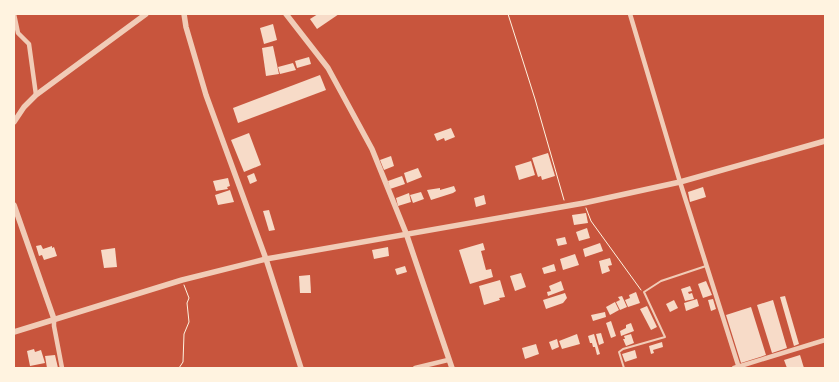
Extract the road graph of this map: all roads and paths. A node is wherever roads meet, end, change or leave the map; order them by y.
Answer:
1 (14, 14) edge
2 (146, 14) edge
3 (184, 14) edge
4 (286, 14) edge
5 (508, 14) edge
6 (630, 14) edge
7 (36, 95) junction
8 (14, 122) edge
9 (825, 141) edge
10 (680, 182) junction
11 (584, 203) junction
12 (14, 205) edge
13 (566, 207) junction
14 (406, 234) junction
15 (266, 259) junction
16 (706, 266) junction
17 (182, 280) junction
18 (644, 292) junction
19 (54, 319) junction
20 (14, 332) edge
21 (825, 340) edge
22 (448, 360) junction
23 (62, 368) edge
24 (180, 368) edge
25 (301, 368) edge
26 (415, 368) edge
27 (452, 368) edge
28 (624, 368) edge
29 (737, 368) edge

1 - 7 street
2 - 7 street
3 - 15 street
4 - 14 street
5 - 13 path
6 - 10 street
7 - 8 street
9 - 10 street
10 - 11 street
10 - 16 street
11 - 13 street
11 - 18 path
12 - 19 street
13 - 14 street
14 - 15 street
14 - 22 street
15 - 17 street
15 - 25 street
16 - 18 lane
16 - 29 street
17 - 19 street
17 - 24 path
18 - 28 lane
19 - 20 street
19 - 23 street
21 - 29 street
22 - 26 street
22 - 27 street

